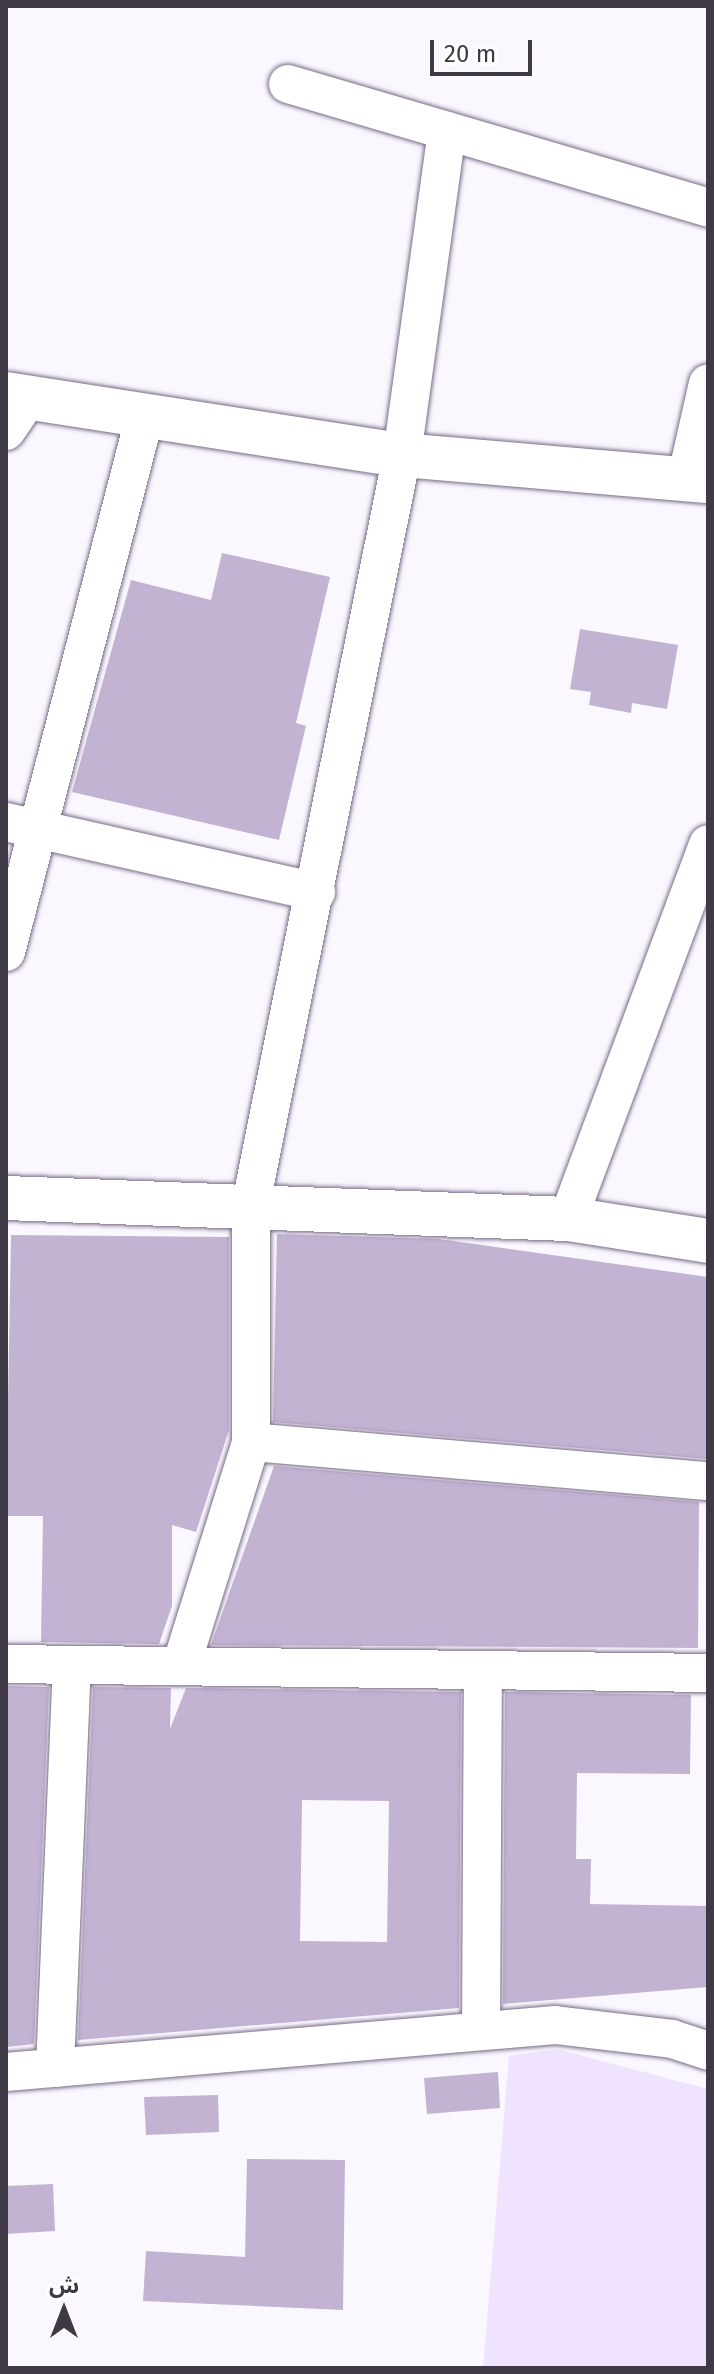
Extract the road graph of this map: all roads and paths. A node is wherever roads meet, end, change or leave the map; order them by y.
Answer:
1 (288, 84) dead end
2 (447, 131) junction
3 (708, 208) edge
4 (708, 383) edge
5 (13, 408) edge
6 (144, 419) junction
7 (402, 455) junction
8 (697, 480) edge
9 (23, 825) edge
10 (708, 844) edge
11 (316, 892) junction
12 (6, 952) edge
13 (6, 1198) edge
14 (251, 1203) junction
15 (568, 1219) junction
16 (708, 1241) edge
17 (251, 1442) junction
18 (708, 1481) edge
19 (6, 1664) edge
20 (72, 1665) junction
21 (181, 1666) junction
22 (483, 1670) junction
23 (708, 1673) edge
24 (481, 2031) junction
25 (708, 2051) edge
26 (55, 2068) junction
27 (6, 2072) edge

1 - 2 street
2 - 3 street
2 - 7 street
4 - 8 street
5 - 6 street
6 - 7 street
6 - 9 street
7 - 8 street
7 - 11 street
9 - 11 street
9 - 12 street
10 - 15 street
11 - 14 street
13 - 14 street
14 - 15 street
14 - 17 street
15 - 16 street
17 - 18 street
17 - 21 street
19 - 20 street
20 - 21 street
20 - 26 street
21 - 22 street
22 - 23 street
22 - 24 street
24 - 25 street
24 - 26 street
26 - 27 street

